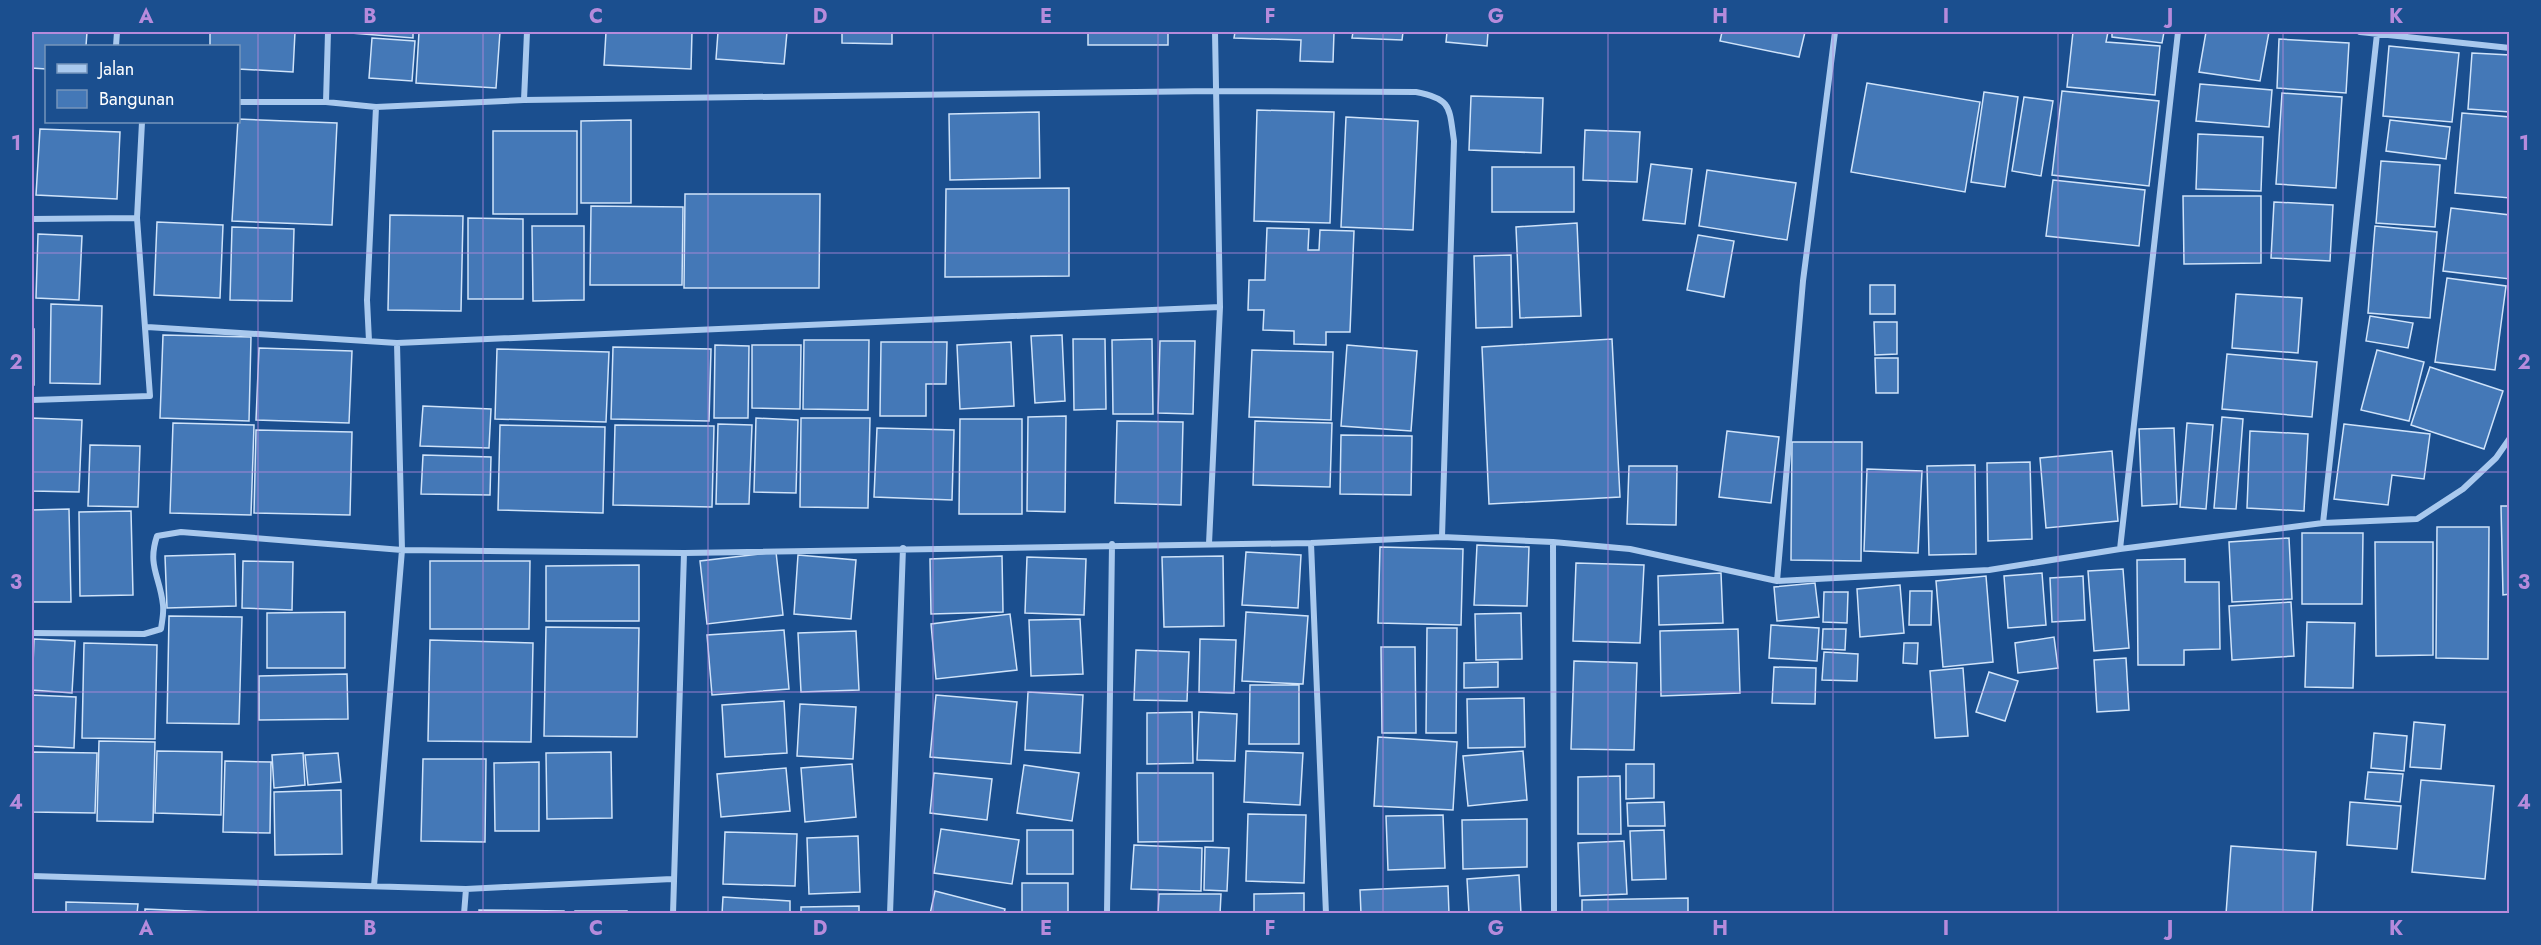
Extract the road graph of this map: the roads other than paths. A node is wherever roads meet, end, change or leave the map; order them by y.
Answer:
1 (328, 32) edge
2 (528, 32) edge
3 (1215, 32) edge
4 (1835, 32) edge
5 (2178, 32) edge
6 (2360, 32) edge
7 (2377, 34) junction
8 (2510, 48) edge
9 (1215, 91) junction
10 (524, 100) junction
11 (240, 102) edge
12 (326, 102) junction
13 (376, 107) junction
14 (142, 123) edge
15 (137, 218) junction
16 (32, 219) edge
17 (1220, 307) junction
18 (147, 327) junction
19 (369, 341) junction
20 (397, 343) junction
21 (32, 400) edge
22 (2510, 438) edge
23 (2323, 523) junction
24 (1442, 537) junction
25 (1553, 542) junction
26 (1311, 543) junction
27 (1112, 544) junction
28 (1209, 544) junction
29 (903, 548) junction
30 (2120, 549) junction
31 (402, 550) junction
32 (684, 553) junction
33 (1777, 581) junction
34 (32, 633) edge
35 (32, 876) edge
36 (672, 879) junction
37 (374, 886) junction
38 (466, 889) junction
39 (464, 914) edge
40 (673, 914) edge
41 (890, 914) edge
42 (1107, 914) edge
43 (1326, 914) edge
44 (1554, 914) edge

1 - 12 street
2 - 10 street
3 - 9 street
4 - 33 street
5 - 30 street
6 - 7 street
7 - 8 street
7 - 23 street
9 - 10 street
9 - 17 street
9 - 24 street
10 - 13 street
11 - 12 street
12 - 13 street
13 - 19 street
14 - 15 street
15 - 16 street
15 - 18 street
17 - 20 street
17 - 28 street
18 - 19 street
18 - 21 street
19 - 20 street
20 - 31 street
22 - 23 street
23 - 30 street
24 - 25 street
24 - 26 street
25 - 33 street
25 - 44 street
26 - 28 street
26 - 43 street
27 - 28 street
27 - 29 street
27 - 42 street
29 - 32 street
29 - 41 street
30 - 33 street
31 - 32 street
31 - 34 street
31 - 37 street
32 - 36 street
35 - 37 street
36 - 38 street
36 - 40 street
37 - 38 street
38 - 39 street

